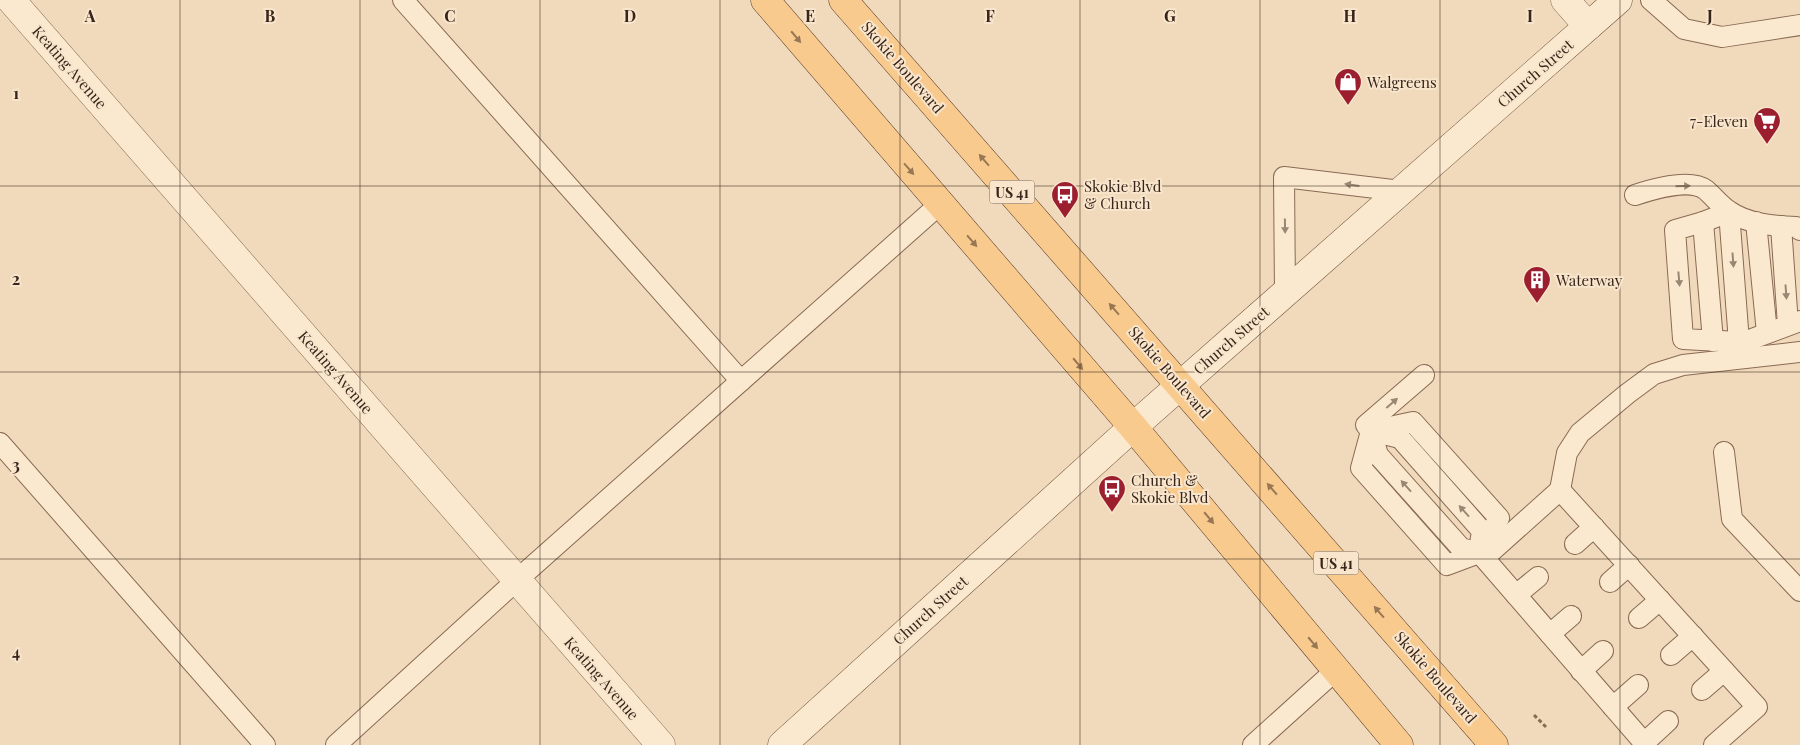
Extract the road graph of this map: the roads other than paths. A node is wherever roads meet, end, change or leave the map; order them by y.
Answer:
1 (11, 0) edge
2 (403, 0) edge
3 (764, 0) edge
4 (843, 0) edge
5 (1565, 0) edge
6 (1618, 0) edge
7 (1651, 0) edge
8 (1800, 25) edge
9 (1588, 26) junction
10 (1401, 191) junction
11 (1635, 195) dead end
12 (940, 204) junction
13 (1729, 212) junction
14 (1703, 222) junction
15 (1756, 222) junction
16 (1790, 228) edge
17 (1285, 293) junction
18 (1794, 323) edge
19 (1767, 332) junction
20 (1713, 341) junction
21 (1743, 347) junction
22 (1800, 352) edge
23 (1424, 375) dead end
24 (741, 381) junction
25 (1181, 385) junction
26 (1133, 427) junction
27 (1372, 431) junction
28 (0, 443) edge
29 (1724, 452) dead end
30 (1560, 490) junction
31 (1594, 526) junction
32 (1575, 544) dead end
33 (1482, 556) junction
34 (1629, 565) junction
35 (1538, 577) dead end
36 (517, 580) junction
37 (1610, 582) dead end
38 (1800, 591) edge
39 (1516, 595) junction
40 (1660, 600) junction
41 (1571, 616) dead end
42 (1640, 618) dead end
43 (1550, 634) junction
44 (1693, 636) junction
45 (1603, 651) dead end
46 (1671, 655) dead end
47 (1336, 670) junction
48 (1581, 671) junction
49 (1724, 671) junction
50 (1638, 685) dead end
51 (1702, 690) dead end
52 (1613, 707) junction
53 (1668, 721) dead end
54 (1645, 744) edge
55 (265, 745) edge
56 (336, 745) edge
57 (661, 745) edge
58 (782, 745) edge
59 (1253, 745) edge
60 (1399, 745) edge
61 (1494, 745) edge
62 (1714, 745) edge

1 - 36 street, Keating Avenue
2 - 24 lane
3 -> 12 main road
25 -> 4 main road, Skokie Boulevard / US 41
5 - 9 street
6 - 9 street, Church Street
7 - 8 lane
9 - 10 street, Church Street
10 - 17 street, Church Street
10 -> 17 lane
11 -> 13 lane
12 - 24 lane
12 -> 26 main road
13 - 14 lane
13 - 15 lane
13 -> 21 lane
14 - 20 lane
14 -> 20 lane
15 - 16 lane
15 - 19 lane
16 -> 18 lane
17 - 25 street, Church Street
18 - 19 lane
19 - 21 lane
20 - 21 lane
21 - 22 lane
21 - 30 lane
27 -> 23 lane
24 - 36 lane
25 - 26 street, Church Street
61 -> 25 main road, Skokie Boulevard / US 41
26 -> 47 main road
26 - 58 street, Church Street
33 -> 27 lane
33 -> 27 lane
28 - 55 lane
29 - 38 lane
30 - 31 lane
30 - 33 lane
31 - 32 lane
31 - 34 lane
33 - 39 lane
34 - 37 lane
34 - 40 lane
35 - 39 lane
36 - 56 lane
36 - 57 street, Keating Avenue
39 - 43 lane
40 - 42 lane
40 - 44 lane
41 - 43 lane
43 - 48 lane
44 - 46 lane
44 - 49 lane
45 - 48 lane
47 - 59 lane
47 - 60 main road
48 - 52 lane
49 - 51 lane
49 - 62 lane
50 - 52 lane
52 - 54 lane
53 - 54 lane

